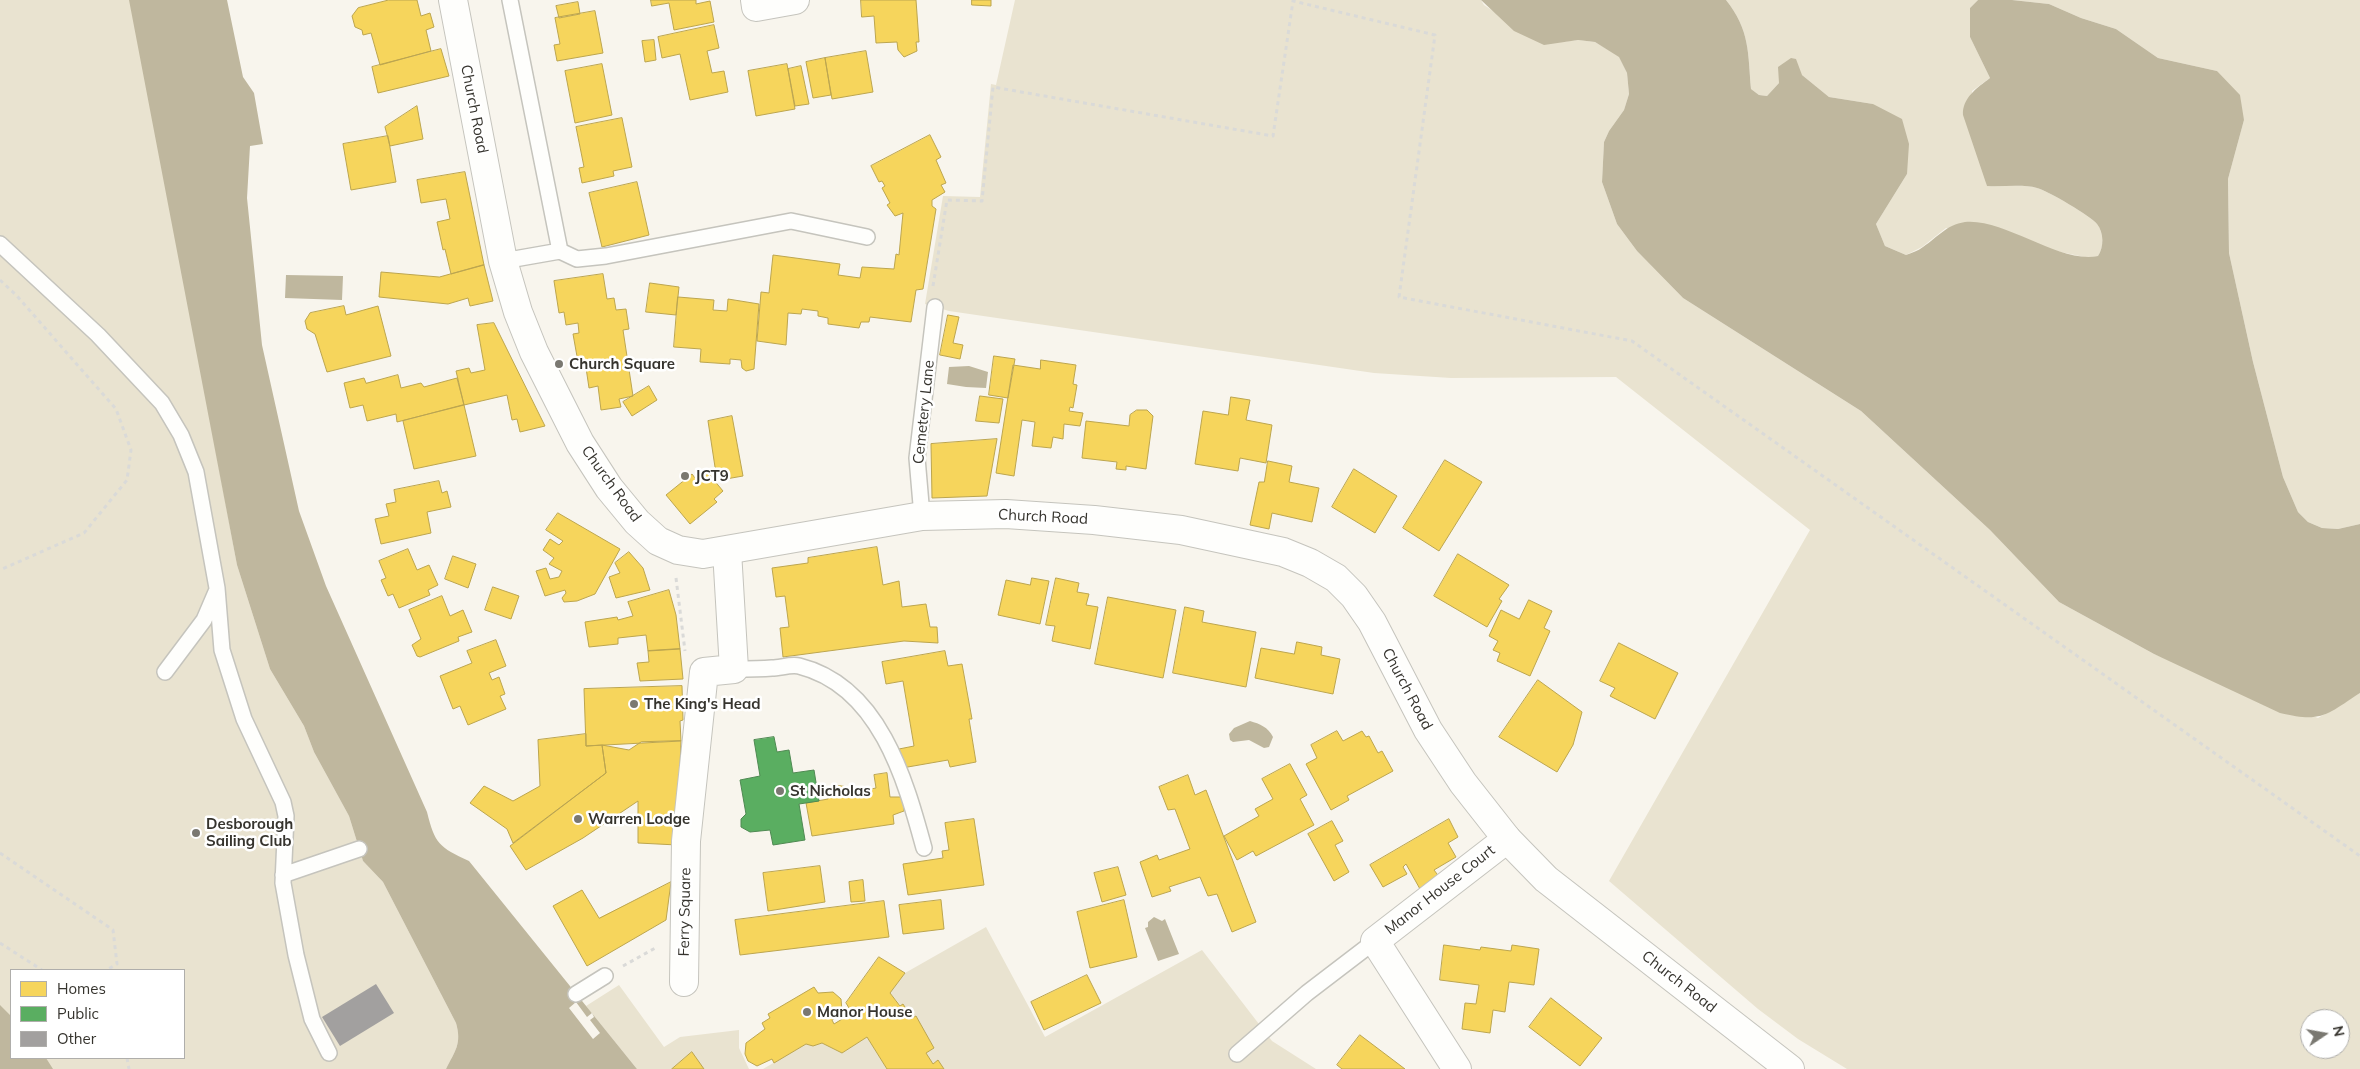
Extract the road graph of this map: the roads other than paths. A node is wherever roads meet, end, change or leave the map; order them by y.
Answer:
1 (453, 0) edge
2 (510, 0) edge
3 (755, 0) edge
4 (795, 0) edge
5 (867, 238) dead end
6 (0, 244) edge
7 (560, 251) junction
8 (504, 261) junction
9 (935, 307) road end
10 (922, 516) junction
11 (727, 551) junction
12 (217, 588) junction
13 (734, 669) junction
14 (165, 672) dead end
15 (1507, 839) junction
16 (924, 848) dead end
17 (360, 849) dead end
18 (283, 875) junction
19 (1375, 941) junction
20 (605, 976) dead end
21 (684, 982) dead end
22 (576, 994) dead end
23 (329, 1053) dead end
24 (1237, 1054) dead end
25 (1457, 1069) edge
26 (1790, 1069) edge

1 - 8 street, Church Road
2 - 7 lane
3 - 4 street
5 - 7 lane
6 - 12 lane
7 - 8 lane
8 - 11 street, Church Road
9 - 10 lane, Cemetery Lane
10 - 11 street, Church Road
10 - 15 street, Church Road
11 - 13 street
12 - 14 lane
12 - 18 lane
13 - 16 lane
13 - 21 street, Ferry Square
15 - 19 street, Manor House Court
15 - 26 street, Church Road
17 - 18 lane
18 - 23 lane
19 - 24 lane
19 - 25 street, Manor House Court
20 - 22 lane

